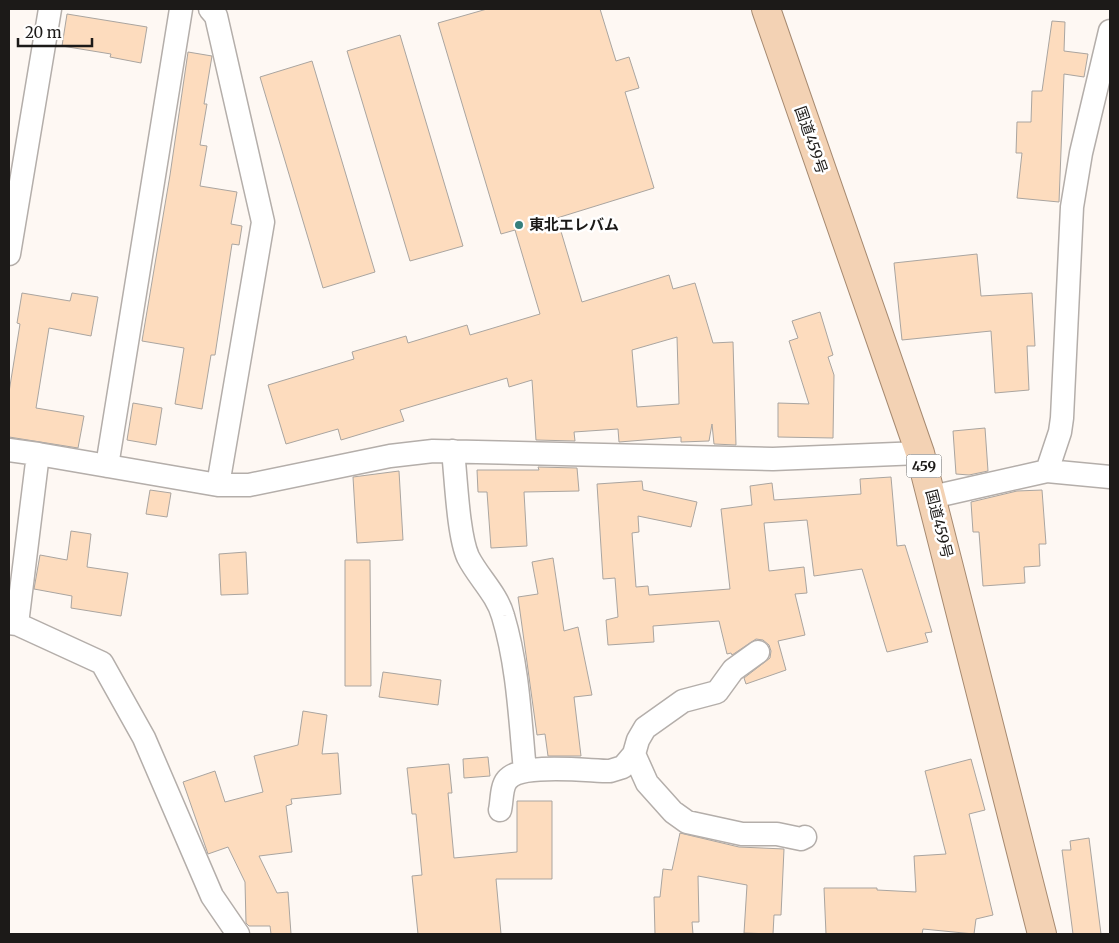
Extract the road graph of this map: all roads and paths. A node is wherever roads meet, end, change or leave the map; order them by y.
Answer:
1 (50, 9) edge
2 (181, 9) edge
3 (210, 9) edge
4 (766, 9) edge
5 (1110, 31) edge
6 (9, 254) edge
7 (9, 450) edge
8 (453, 451) junction
9 (920, 453) junction
10 (38, 454) junction
11 (107, 466) junction
12 (1047, 471) junction
13 (1110, 477) edge
14 (218, 484) junction
15 (932, 497) junction
16 (13, 624) edge
17 (758, 652) dead end
18 (634, 754) junction
19 (525, 770) junction
20 (500, 810) dead end
21 (805, 837) dead end
22 (238, 934) edge
23 (1042, 934) edge

1 - 6 street
2 - 11 street
3 - 14 street
4 - 9 highway, 国道459号 / 459
5 - 12 street
7 - 10 street
8 - 9 street
8 - 14 street
8 - 19 street
9 - 15 highway, 国道459号 / 459
10 - 11 street
10 - 16 street
11 - 14 street
12 - 13 street
12 - 15 street
15 - 23 highway, 国道459号 / 459
16 - 22 street
17 - 18 street
18 - 19 street
18 - 21 street
19 - 20 street

